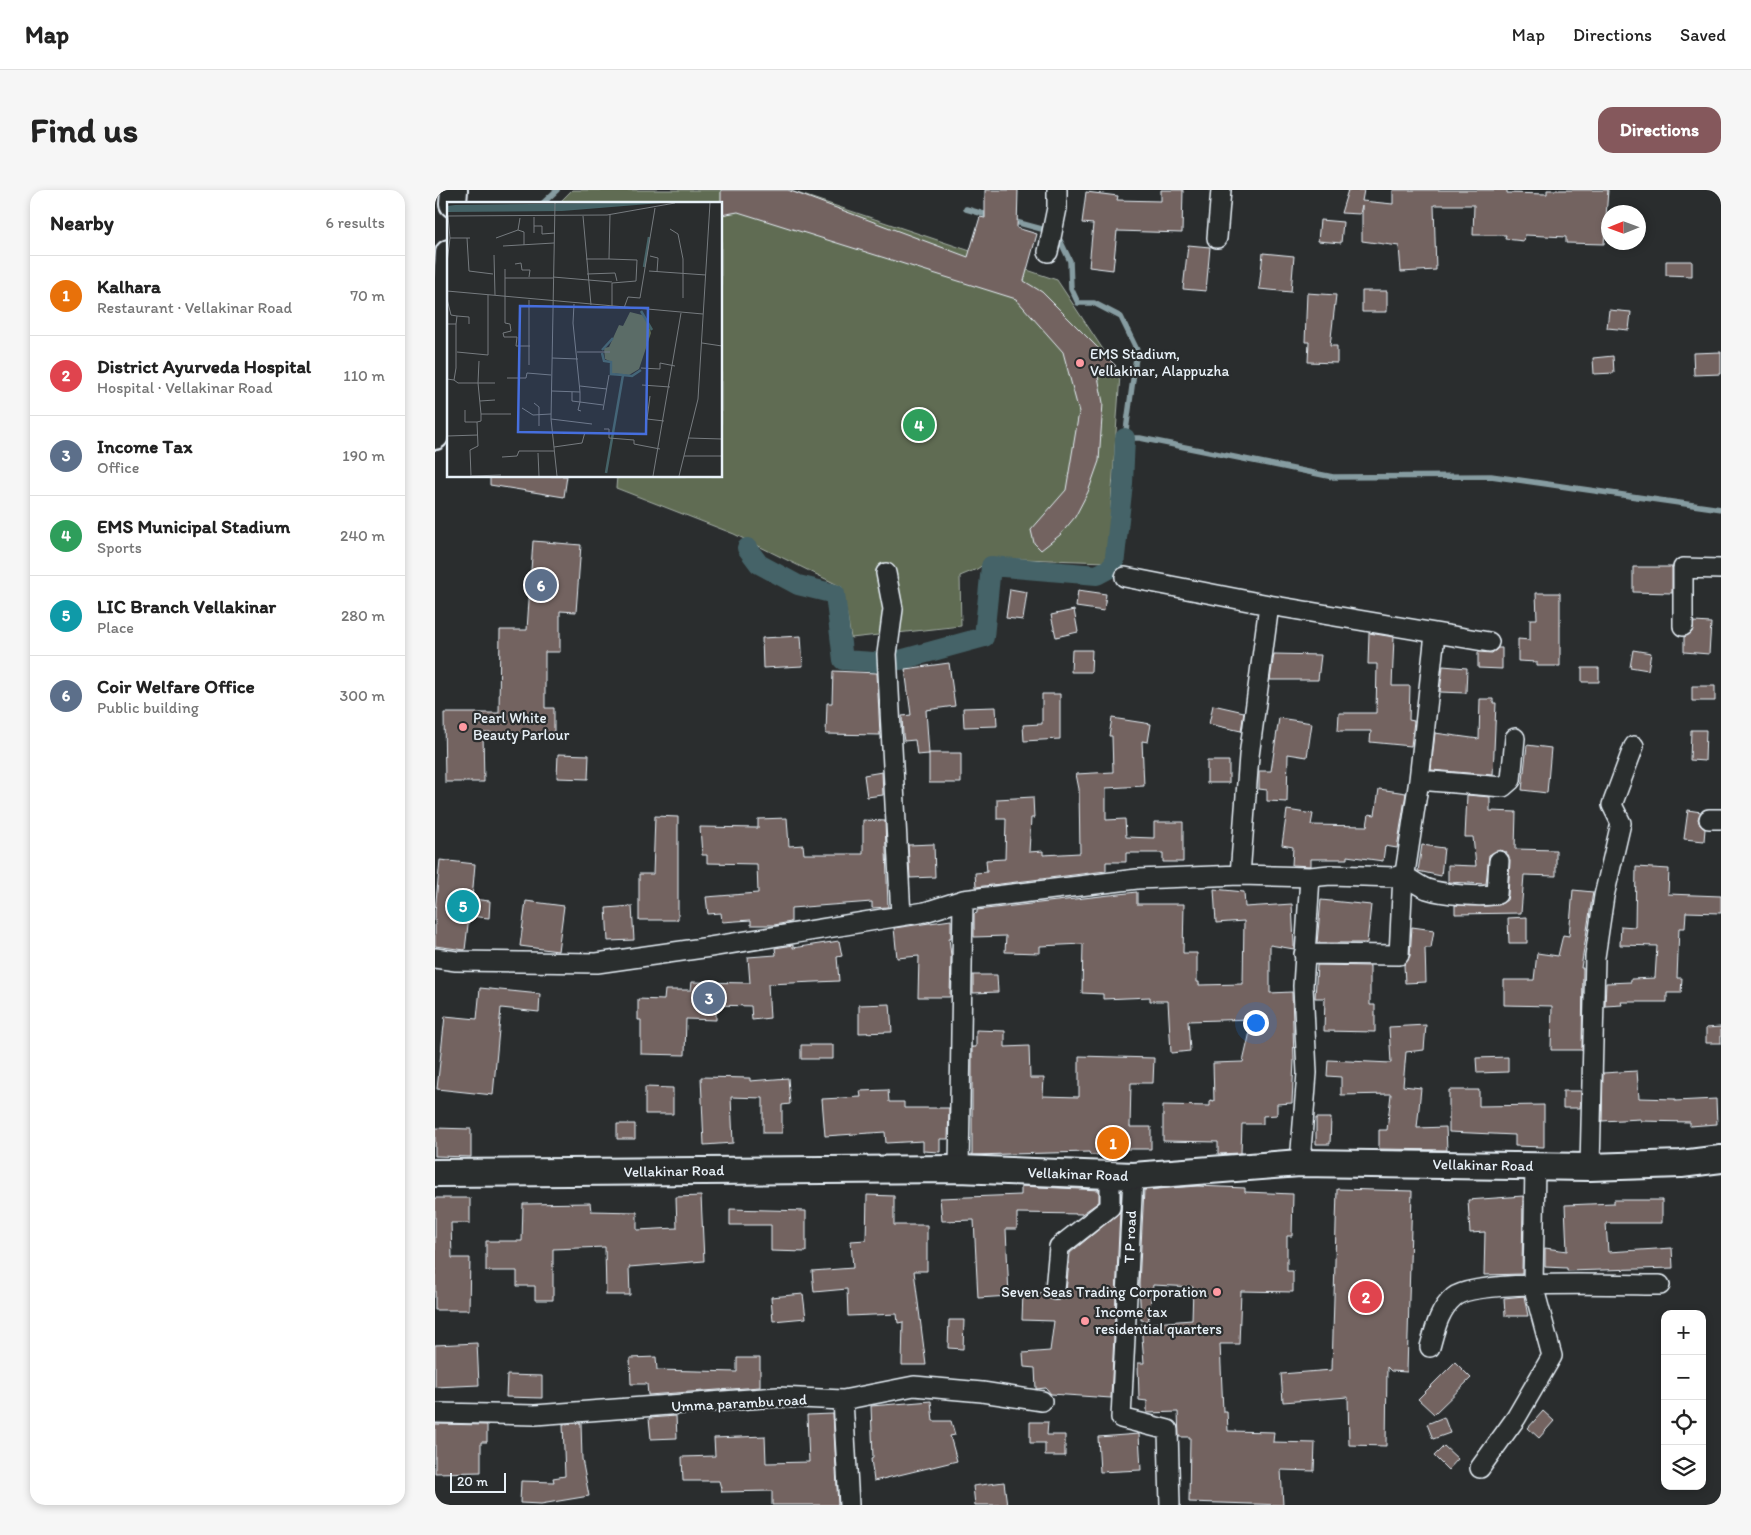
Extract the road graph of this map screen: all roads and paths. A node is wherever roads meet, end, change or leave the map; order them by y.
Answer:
1 (1057, 190) edge
2 (1221, 190) edge
3 (1217, 238) dead end
4 (1048, 252) dead end
5 (447, 279) edge
6 (435, 436) edge
7 (1721, 569) edge
8 (886, 573) dead end
9 (1125, 578) dead end
10 (1269, 605) junction
11 (1683, 626) dead end
12 (1435, 634) junction
13 (1489, 642) dead end
14 (1515, 738) dead end
15 (1635, 746) dead end
16 (1419, 780) junction
17 (1499, 861) dead end
18 (1240, 875) junction
19 (1403, 875) junction
20 (1310, 877) junction
21 (963, 900) junction
22 (901, 916) junction
23 (1305, 954) junction
24 (435, 958) edge
25 (1721, 1159) edge
26 (1300, 1163) junction
27 (1535, 1165) junction
28 (1590, 1168) junction
29 (959, 1169) junction
30 (435, 1173) edge
31 (1121, 1176) junction
32 (1533, 1285) junction
33 (1660, 1285) dead end
34 (1055, 1290) dead end
35 (1430, 1348) dead end
36 (843, 1400) junction
37 (1041, 1401) dead end
38 (435, 1413) edge
39 (1480, 1468) dead end
40 (849, 1505) edge
41 (1170, 1505) edge

1 - 4 street
2 - 3 street
5 - 6 main road
7 - 11 street
8 - 22 street
9 - 10 street
10 - 12 street
10 - 18 street
12 - 13 street
12 - 16 street
14 - 16 street
15 - 28 street
16 - 19 street
17 - 19 street
18 - 20 street
18 - 21 street
19 - 20 street
19 - 23 street
20 - 23 street
21 - 22 street
21 - 29 street
22 - 24 street
23 - 26 street
25 - 28 main road, Vellakinar Road
26 - 27 main road, Vellakinar Road
26 - 31 main road, Vellakinar Road
27 - 28 main road, Vellakinar Road
27 - 32 street
29 - 30 main road, Vellakinar Road
29 - 31 main road, Vellakinar Road
31 - 34 street
31 - 41 street, T P road
32 - 33 street
32 - 35 street
32 - 39 street
36 - 37 street, Umma parambu road
36 - 38 street, Umma parambu road
36 - 40 street

